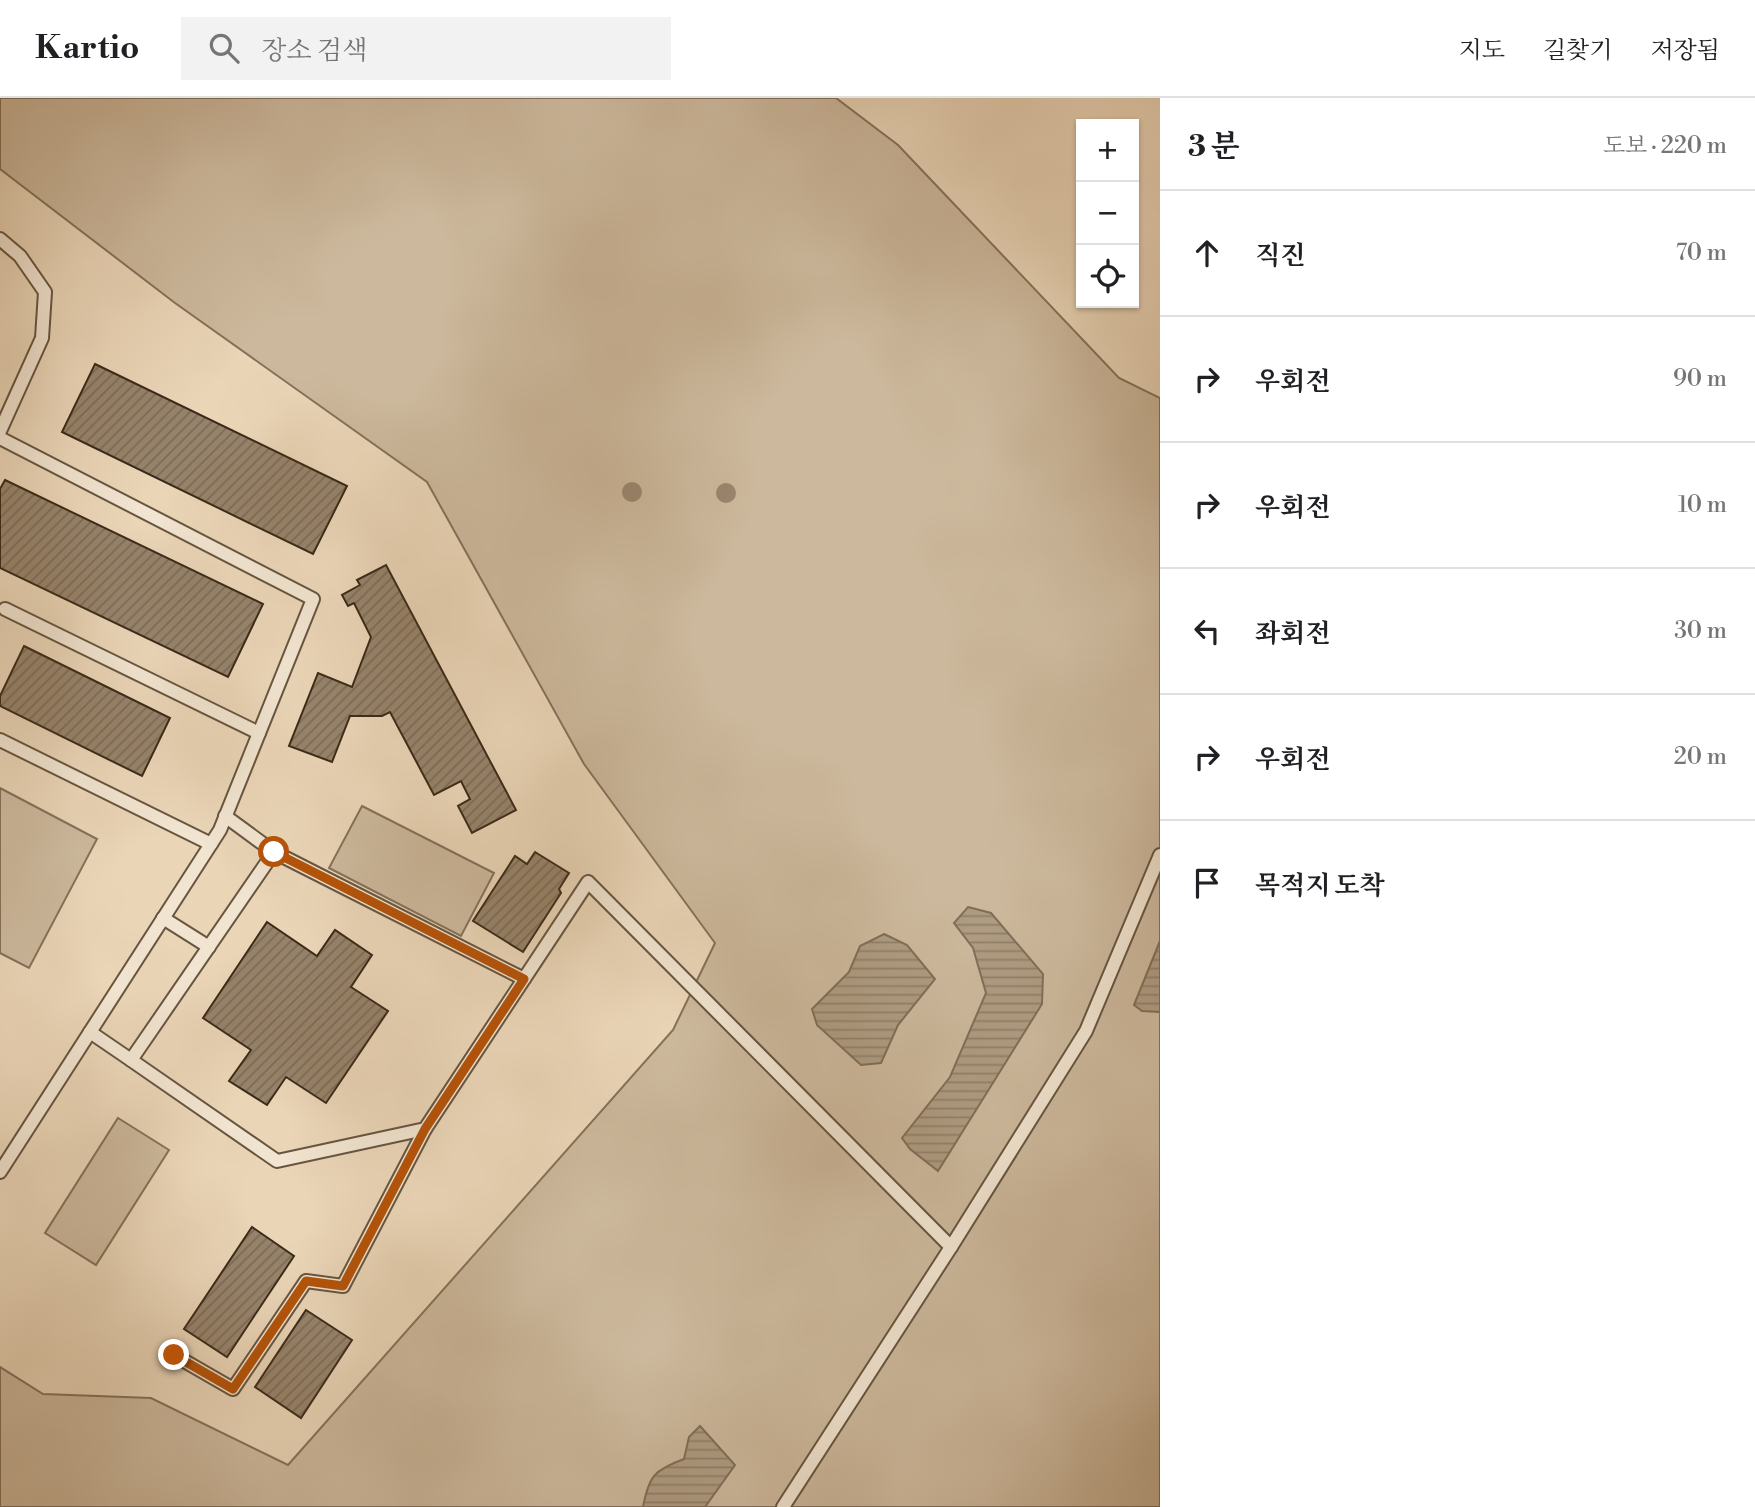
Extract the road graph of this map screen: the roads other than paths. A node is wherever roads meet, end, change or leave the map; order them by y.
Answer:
1 (0, 239) edge
2 (0, 430) edge
3 (0, 438) edge
4 (5, 609) dead end
5 (259, 733) junction
6 (0, 740) edge
7 (225, 816) junction
8 (211, 844) junction
9 (274, 852) junction
10 (1160, 855) edge
11 (163, 918) junction
12 (209, 947) junction
13 (524, 979) junction
14 (90, 1031) junction
15 (131, 1060) junction
16 (425, 1129) junction
17 (0, 1172) edge
18 (951, 1247) junction
19 (174, 1355) dead end
20 (783, 1507) edge

1 - 2 lane
3 - 5 lane
4 - 5 lane
5 - 7 lane
6 - 8 lane
7 - 8 lane
7 - 9 lane
8 - 11 lane
9 - 12 lane
9 - 13 lane
10 - 18 lane
11 - 12 lane
11 - 14 lane
12 - 15 lane
13 - 16 lane
13 - 18 lane
14 - 15 lane
14 - 17 lane
15 - 16 lane
16 - 19 lane
18 - 20 lane

